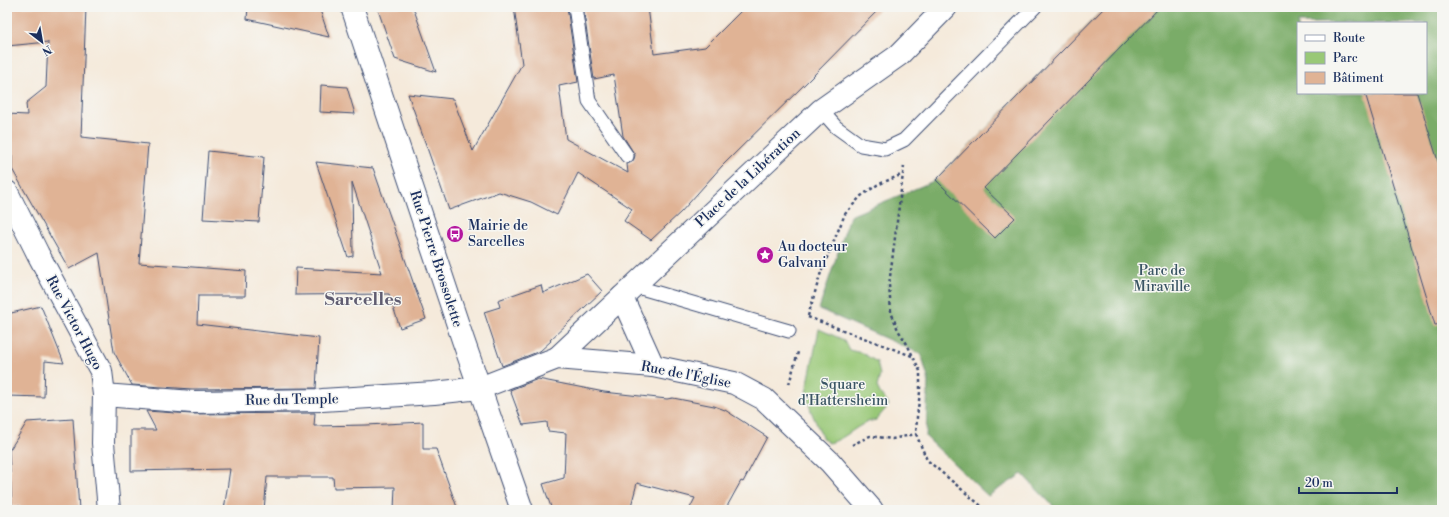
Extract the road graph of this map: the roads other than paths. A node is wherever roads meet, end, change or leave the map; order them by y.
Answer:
1 (352, 7) edge
2 (575, 7) edge
3 (946, 7) edge
4 (1035, 7) edge
5 (821, 110) junction
6 (627, 156) dead end
7 (7, 192) edge
8 (628, 291) junction
9 (789, 331) dead end
10 (557, 358) junction
11 (653, 366) junction
12 (480, 388) junction
13 (104, 395) junction
14 (108, 510) edge
15 (522, 510) edge
16 (872, 510) edge

1 - 12 street, Rue Pierre Brossolette
2 - 6 lane
3 - 5 street, Place de la Libération
4 - 5 lane
5 - 8 street, Place de la Libération
7 - 13 street, Rue Victor Hugo
8 - 9 lane
8 - 10 street, Place de la Libération
8 - 11 street
10 - 11 street, Rue de l'Église
10 - 12 street, Rue de l'Église
11 - 16 street, Rue de l'Église
12 - 13 street, Rue du Temple
12 - 15 street, Rue Pierre Brossolette
13 - 14 street, Rue Victor Hugo

